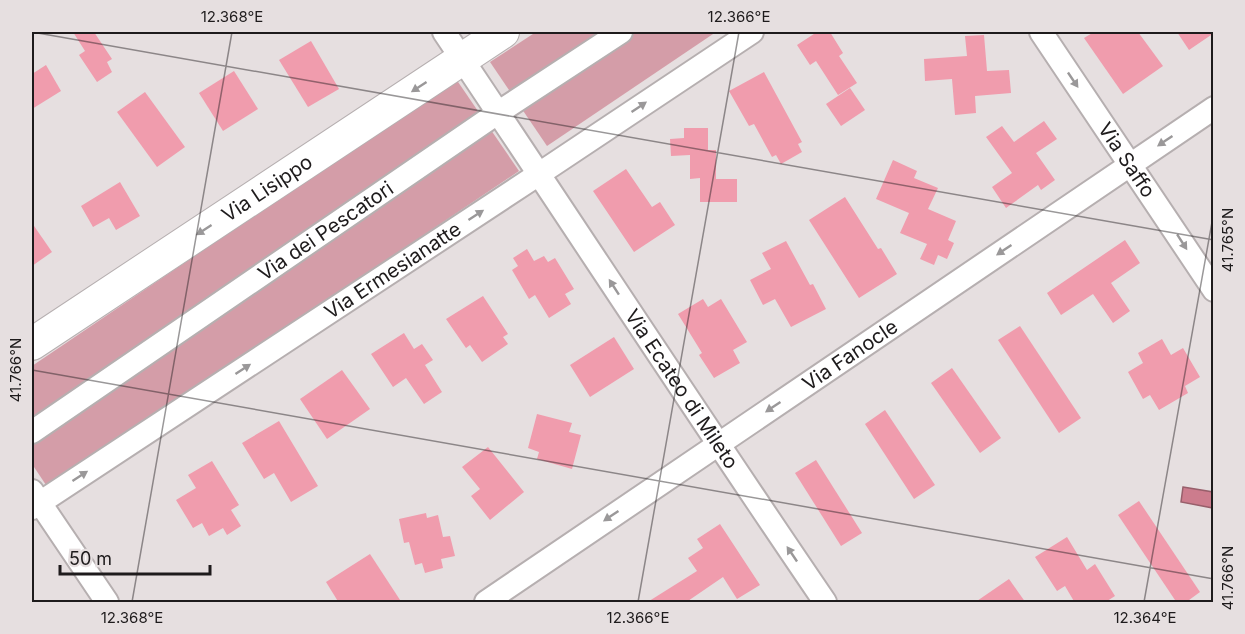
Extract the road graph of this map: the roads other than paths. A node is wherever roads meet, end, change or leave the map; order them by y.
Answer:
1 (444, 32) edge
2 (503, 32) edge
3 (621, 32) edge
4 (752, 32) edge
5 (1041, 32) edge
6 (462, 59) junction
7 (1214, 108) edge
8 (499, 112) junction
9 (1131, 165) junction
10 (539, 174) junction
11 (1214, 290) edge
12 (32, 344) edge
13 (32, 432) edge
14 (717, 444) junction
15 (34, 500) edge
16 (107, 603) edge
17 (486, 603) edge
18 (825, 603) edge

1 - 6 street, Via Ecateo di Mileto
2 - 6 street, Via Lisippo
3 - 8 street, Via dei Pescatori
10 -> 4 street, Via Ermesianatte
5 -> 9 street, Via Saffo
6 - 8 street, Via Ecateo di Mileto
6 -> 12 street, Via Lisippo
7 -> 9 street, Via Fanocle
8 - 10 street, Via Ecateo di Mileto
8 - 13 street, Via dei Pescatori
9 -> 11 street, Via Saffo
9 -> 14 street, Via Fanocle
14 -> 10 street, Via Ecateo di Mileto
15 -> 10 street, Via Ermesianatte
14 -> 17 street, Via Fanocle
18 -> 14 street, Via Ecateo di Mileto
15 - 16 street

